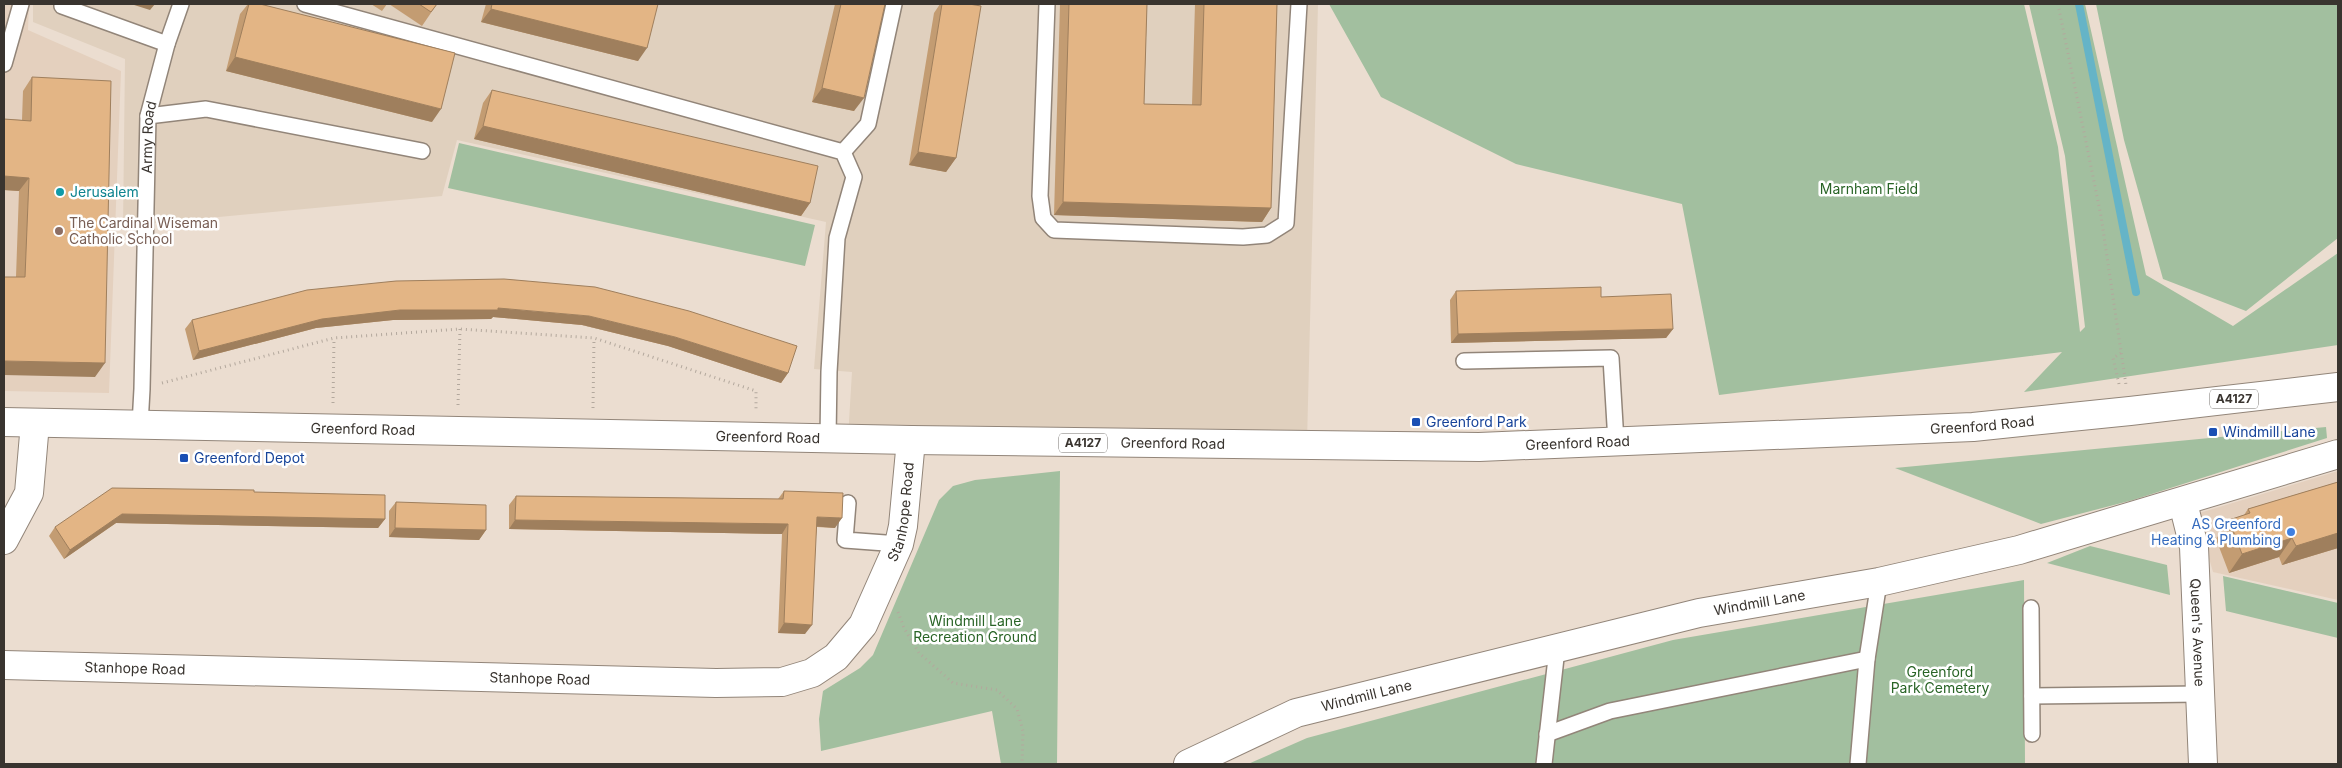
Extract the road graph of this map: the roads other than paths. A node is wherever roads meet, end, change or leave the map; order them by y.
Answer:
1 (21, 4) edge
2 (195, 4) edge
3 (306, 4) edge
4 (894, 4) edge
5 (1047, 4) edge
6 (1299, 4) edge
7 (62, 6) dead end
8 (180, 8) edge
9 (167, 44) junction
10 (4, 64) edge
11 (148, 116) junction
12 (422, 151) dead end
13 (842, 152) junction
14 (1464, 361) dead end
15 (2338, 387) edge
16 (4, 422) edge
17 (35, 423) junction
18 (140, 426) junction
19 (828, 438) junction
20 (911, 440) junction
21 (1616, 442) junction
22 (2338, 454) edge
23 (2183, 502) junction
24 (848, 503) dead end
25 (4, 540) edge
26 (899, 544) junction
27 (1880, 582) junction
28 (2031, 608) dead end
29 (1557, 649) junction
30 (1867, 659) junction
31 (4, 665) edge
32 (2200, 694) junction
33 (2032, 696) junction
34 (1547, 734) junction
35 (2032, 734) dead end
36 (1188, 764) edge
37 (1544, 764) edge
38 (1858, 764) edge
39 (2203, 764) edge

1 - 10 lane
2 - 8 lane
3 - 13 lane
4 - 13 lane
5 - 6 lane
7 - 9 lane
8 - 9 lane, Army Road
9 - 11 lane, Army Road
11 - 12 lane
11 - 18 lane, Army Road
13 - 19 lane
14 - 21 lane
15 - 21 street, Greenford Road / A4127
16 - 17 street, Greenford Road / A4127
17 - 18 street, Greenford Road / A4127
17 - 25 street
18 - 19 street, Greenford Road / A4127
19 - 20 street, Greenford Road / A4127
20 - 21 street, Greenford Road / A4127
20 - 26 street, Stanhope Road
22 - 23 street, Windmill Lane
23 - 27 street, Windmill Lane
23 - 32 street, Queen's Avenue
24 - 26 lane
26 - 31 street, Stanhope Road
27 - 29 street, Windmill Lane
27 - 30 lane
28 - 33 lane
29 - 34 lane
29 - 36 street, Windmill Lane
30 - 34 lane
30 - 38 lane
32 - 33 lane
32 - 39 street, Queen's Avenue
33 - 35 lane
34 - 37 lane

